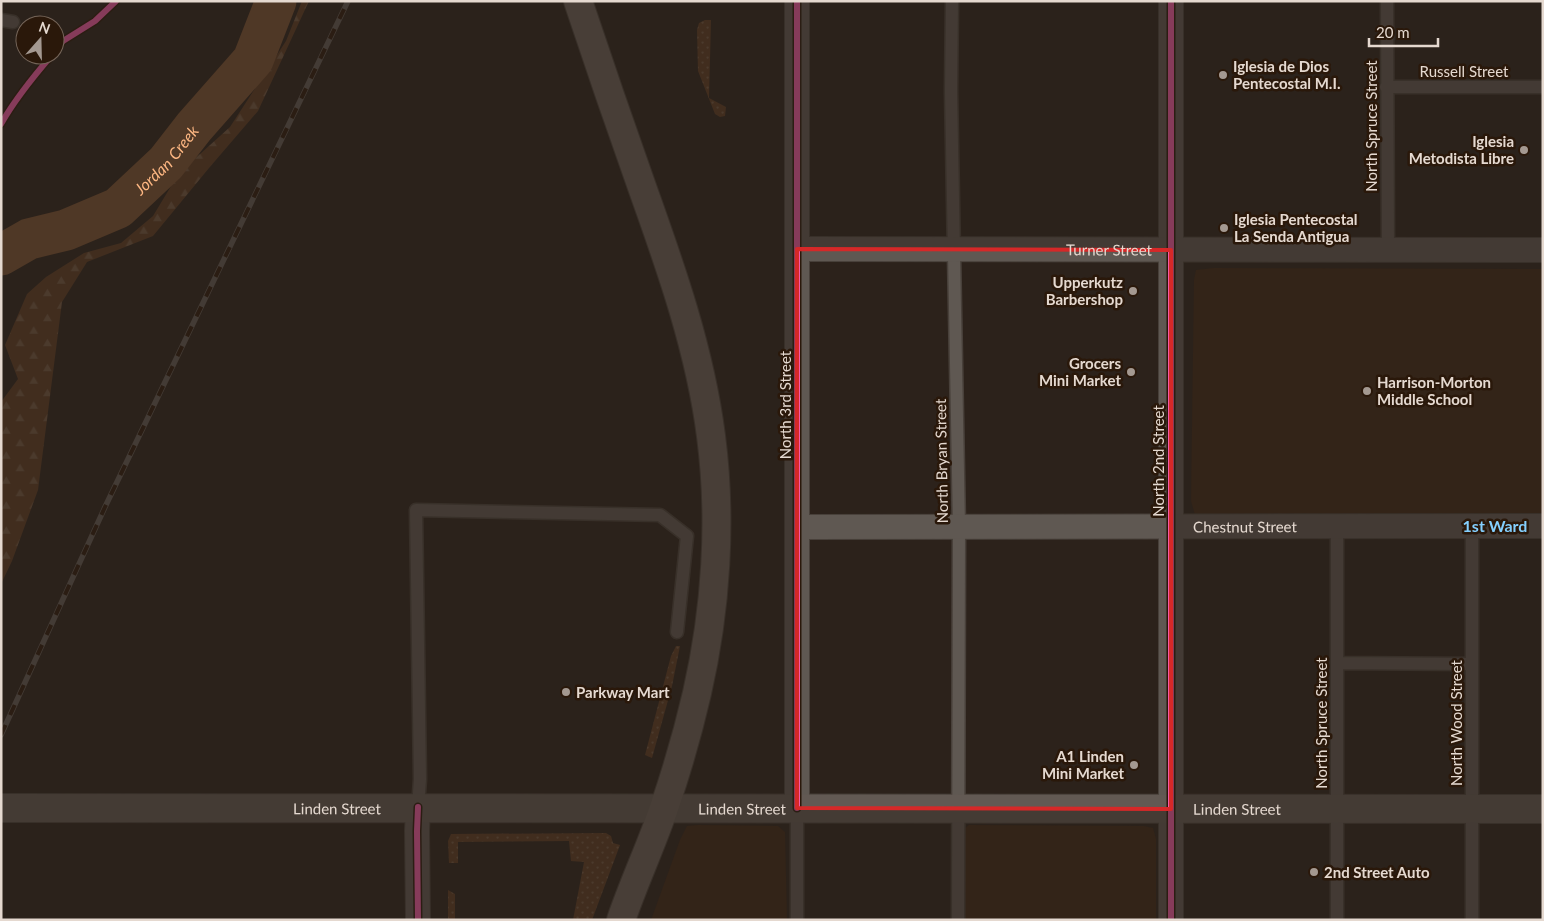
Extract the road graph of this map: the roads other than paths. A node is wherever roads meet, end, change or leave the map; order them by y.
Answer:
1 (578, 1) edge
2 (797, 1) edge
3 (952, 1) edge
4 (1171, 1) edge
5 (1387, 1) edge
6 (1386, 87) junction
7 (1543, 87) edge
8 (797, 249) junction
9 (953, 249) junction
10 (1171, 250) junction
11 (1388, 250) junction
12 (1543, 250) edge
13 (1337, 526) junction
14 (1472, 526) junction
15 (1543, 526) edge
16 (797, 527) junction
17 (959, 527) junction
18 (1171, 527) junction
19 (677, 632) dead end
20 (1338, 663) junction
21 (1472, 664) junction
22 (418, 807) junction
23 (1, 808) edge
24 (664, 808) junction
25 (797, 808) junction
26 (958, 808) junction
27 (1543, 808) edge
28 (1171, 809) junction
29 (1337, 809) junction
30 (1472, 809) junction
31 (418, 920) edge
32 (621, 920) edge
33 (797, 920) edge
34 (958, 920) edge
35 (1171, 920) edge
36 (1337, 920) edge
37 (1472, 920) edge

1 - 24 main road
2 - 8 street, North 3rd Street
3 - 9 lane, North Bryan Street
4 - 10 street, North 2nd Street
5 - 6 lane, North Spruce Street
6 - 7 lane, Russell Street
6 - 11 lane, North Spruce Street
8 - 9 street, Turner Street
8 - 16 street, North 3rd Street
9 - 10 street, Turner Street
9 - 17 lane, North Bryan Street
10 - 11 street, Turner Street
10 - 18 street, North 2nd Street
11 - 12 street, Turner Street
13 - 14 street, Chestnut Street
13 - 18 street, Chestnut Street
13 - 20 lane, North Spruce Street
14 - 15 street, Chestnut Street
14 - 21 lane, North Wood Street
16 - 17 street, Chestnut Street
16 - 25 street, North 3rd Street
17 - 18 street, Chestnut Street
17 - 26 lane, North Bryan Street
18 - 28 street, North 2nd Street
19 - 22 lane
20 - 21 lane
20 - 29 lane, North Spruce Street
21 - 30 lane, North Wood Street
22 - 23 main road, Linden Street
22 - 24 main road, Linden Street
22 - 31 street
24 - 25 main road, Linden Street
24 - 32 main road
25 - 26 main road, Linden Street
25 - 33 lane, North 3rd Street
26 - 28 main road, Linden Street
26 - 34 lane, North Bryan Street
27 - 30 main road, Linden Street
28 - 29 main road, Linden Street
28 - 35 street, North 2nd Street
29 - 30 main road, Linden Street
29 - 36 lane, North Spruce Street
30 - 37 lane, North Wood Street

